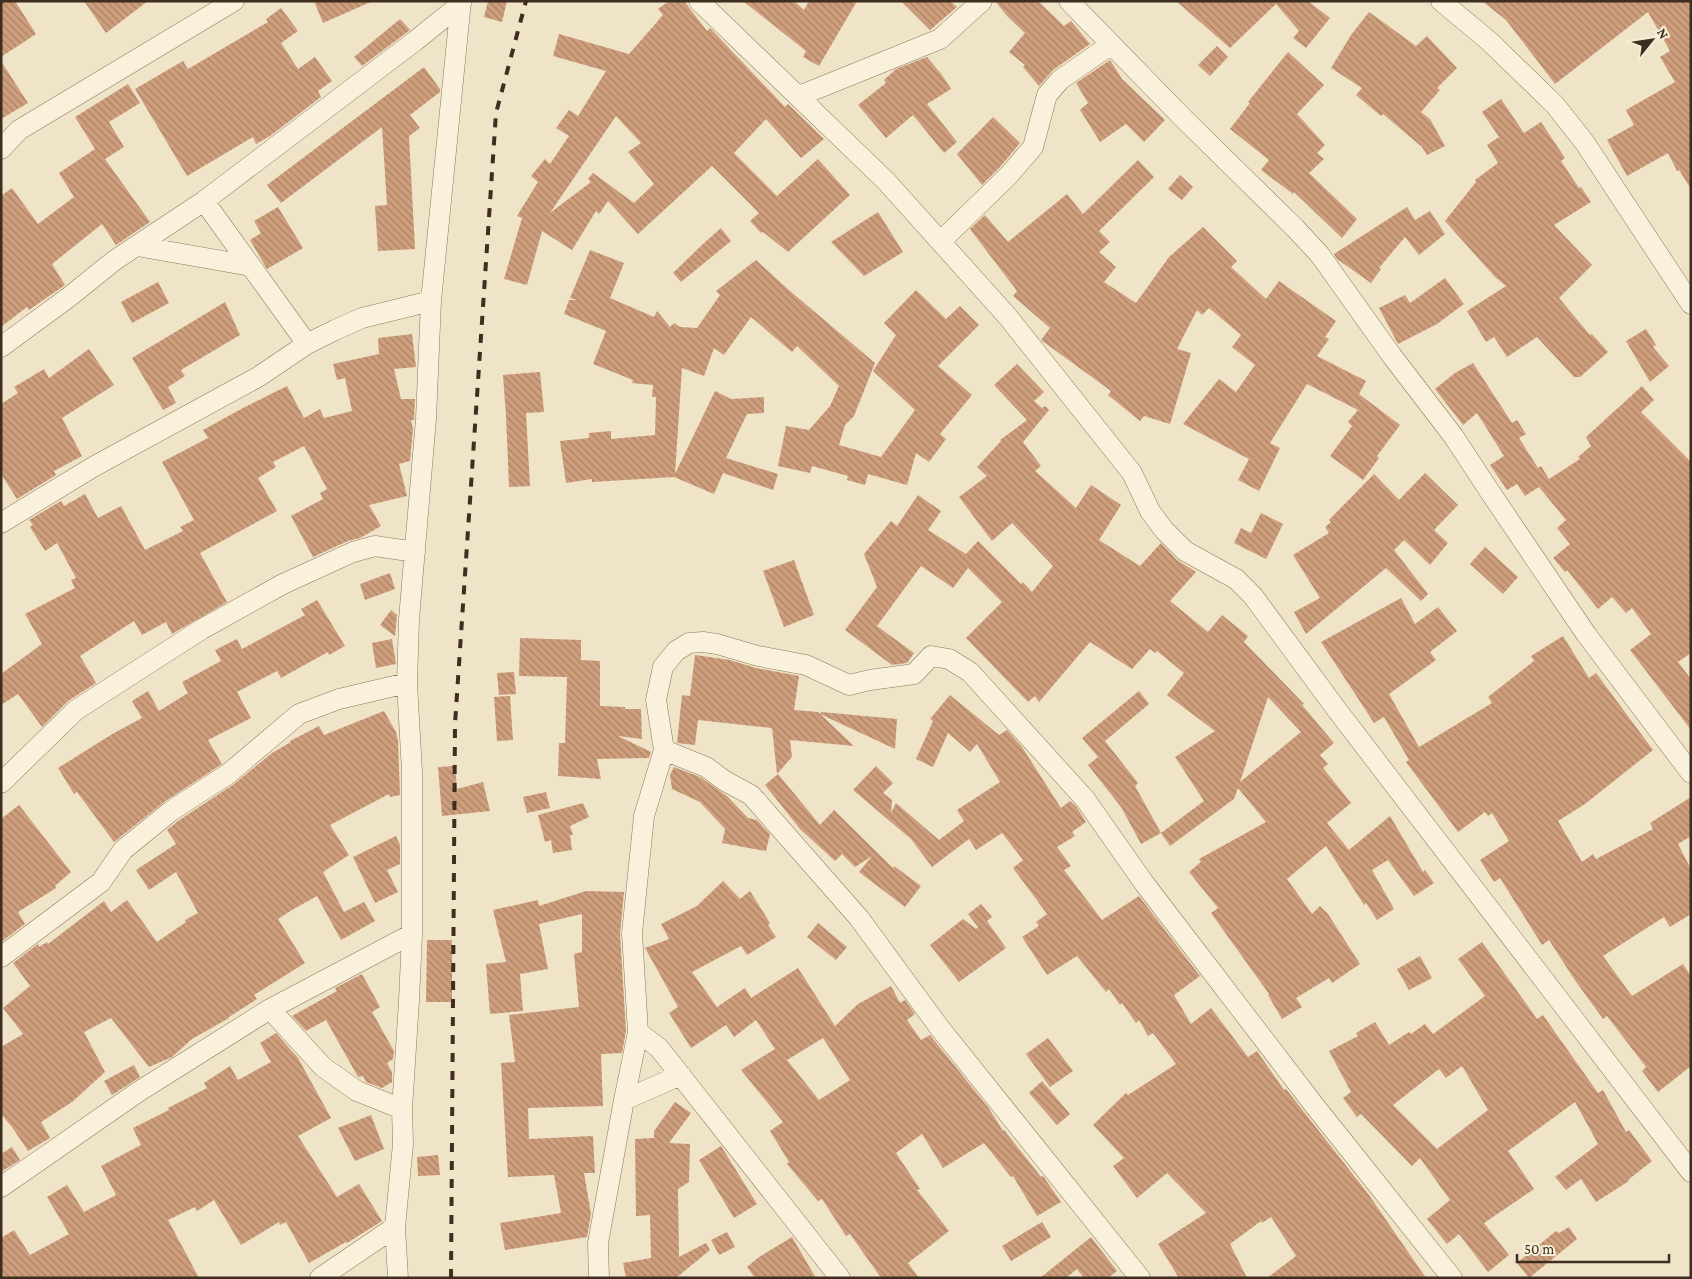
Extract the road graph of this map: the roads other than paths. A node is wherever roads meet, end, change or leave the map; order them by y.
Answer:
1 (234, 1) edge
2 (699, 1) edge
3 (982, 1) edge
4 (1069, 1) edge
5 (1441, 1) edge
6 (461, 3) edge
7 (1110, 45) junction
8 (799, 96) junction
9 (1, 150) edge
10 (204, 200) junction
11 (940, 241) junction
12 (137, 246) junction
13 (251, 266) junction
14 (431, 301) junction
15 (1691, 304) edge
16 (307, 344) junction
17 (1, 347) edge
18 (1, 523) edge
19 (414, 552) junction
20 (408, 683) junction
21 (664, 750) junction
22 (1691, 773) edge
23 (1, 782) edge
24 (412, 934) junction
25 (1, 957) edge
26 (270, 1009) junction
27 (638, 1032) junction
28 (681, 1074) junction
29 (624, 1100) junction
30 (402, 1109) junction
31 (1691, 1172) edge
32 (1, 1187) edge
33 (395, 1227) junction
34 (320, 1278) edge
35 (398, 1278) edge
36 (599, 1278) edge
37 (840, 1278) edge
38 (1140, 1278) edge
39 (1452, 1278) edge

1 - 9 street
2 - 8 street
3 - 8 street
4 - 7 street
5 - 15 street
6 - 10 street
6 - 14 street
7 - 11 street
7 - 22 street
8 - 11 street
10 - 12 street
10 - 13 street
11 - 31 street
12 - 13 street
12 - 17 street
13 - 16 street
14 - 16 street
14 - 19 street
16 - 18 street
19 - 20 street
19 - 23 street
20 - 24 street
20 - 25 street
21 - 27 street
21 - 38 street
21 - 39 street
24 - 26 street
24 - 30 street
26 - 30 street
26 - 32 street
27 - 28 street
27 - 29 street
28 - 29 street
28 - 37 street
29 - 36 street
30 - 33 street
33 - 34 street
33 - 35 street

